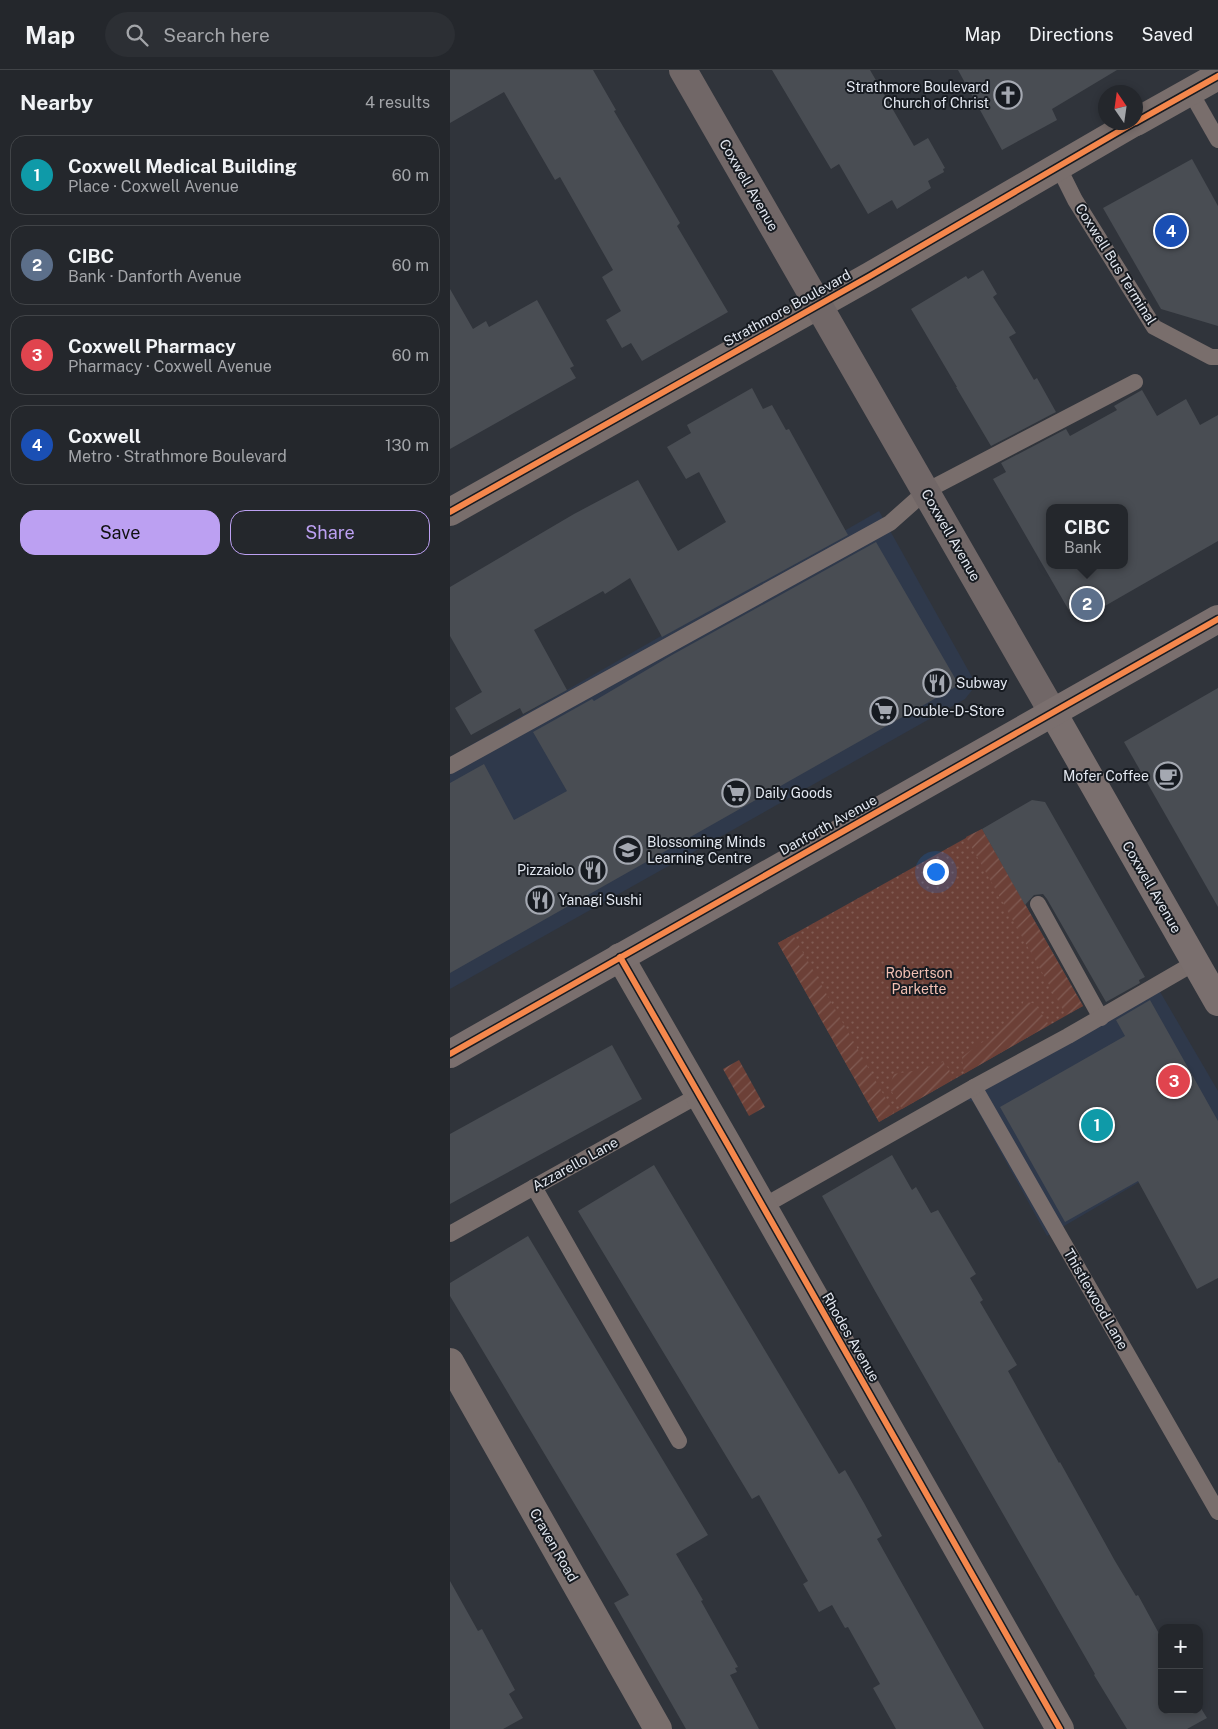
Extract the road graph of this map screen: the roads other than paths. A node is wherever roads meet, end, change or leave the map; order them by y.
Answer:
1 (683, 70) edge
2 (1218, 76) edge
3 (1190, 91) junction
4 (1143, 117) edge
5 (1121, 130) edge
6 (1218, 140) edge
7 (1058, 166) junction
8 (818, 305) junction
9 (1218, 357) edge
10 (1135, 382) dead end
11 (926, 491) junction
12 (450, 512) edge
13 (1218, 619) edge
14 (1053, 714) junction
15 (450, 766) edge
16 (1038, 904) dead end
17 (620, 957) junction
18 (1196, 962) junction
19 (1218, 1002) edge
20 (1101, 1018) junction
21 (450, 1054) edge
22 (974, 1087) junction
23 (699, 1095) junction
24 (534, 1187) junction
25 (762, 1207) junction
26 (450, 1234) edge
27 (450, 1362) edge
28 (679, 1442) dead end
29 (1218, 1512) edge
30 (658, 1729) edge
31 (1060, 1729) edge

1 - 8 main road, Coxwell Avenue
2 - 3 street, Strathmore Boulevard
3 - 4 street, Strathmore Boulevard
3 - 6 lane
5 - 7 street, Strathmore Boulevard
7 - 8 street, Strathmore Boulevard
7 - 9 lane, Coxwell Bus Terminal
8 - 11 main road, Coxwell Avenue
8 - 12 street, Strathmore Boulevard
10 - 11 lane
11 - 14 main road, Coxwell Avenue
11 - 15 lane
13 - 14 main road, Danforth Avenue
14 - 17 main road, Danforth Avenue
14 - 18 main road, Coxwell Avenue
16 - 20 lane
17 - 21 main road, Danforth Avenue
17 - 23 street, Rhodes Avenue
18 - 19 main road, Coxwell Avenue
18 - 20 lane
20 - 22 lane
22 - 25 lane
22 - 29 lane, Thistlewood Lane
23 - 24 lane, Azzarello Lane
23 - 25 street, Rhodes Avenue
24 - 26 lane, Azzarello Lane
24 - 28 lane
25 - 31 street, Rhodes Avenue
27 - 30 street, Craven Road

